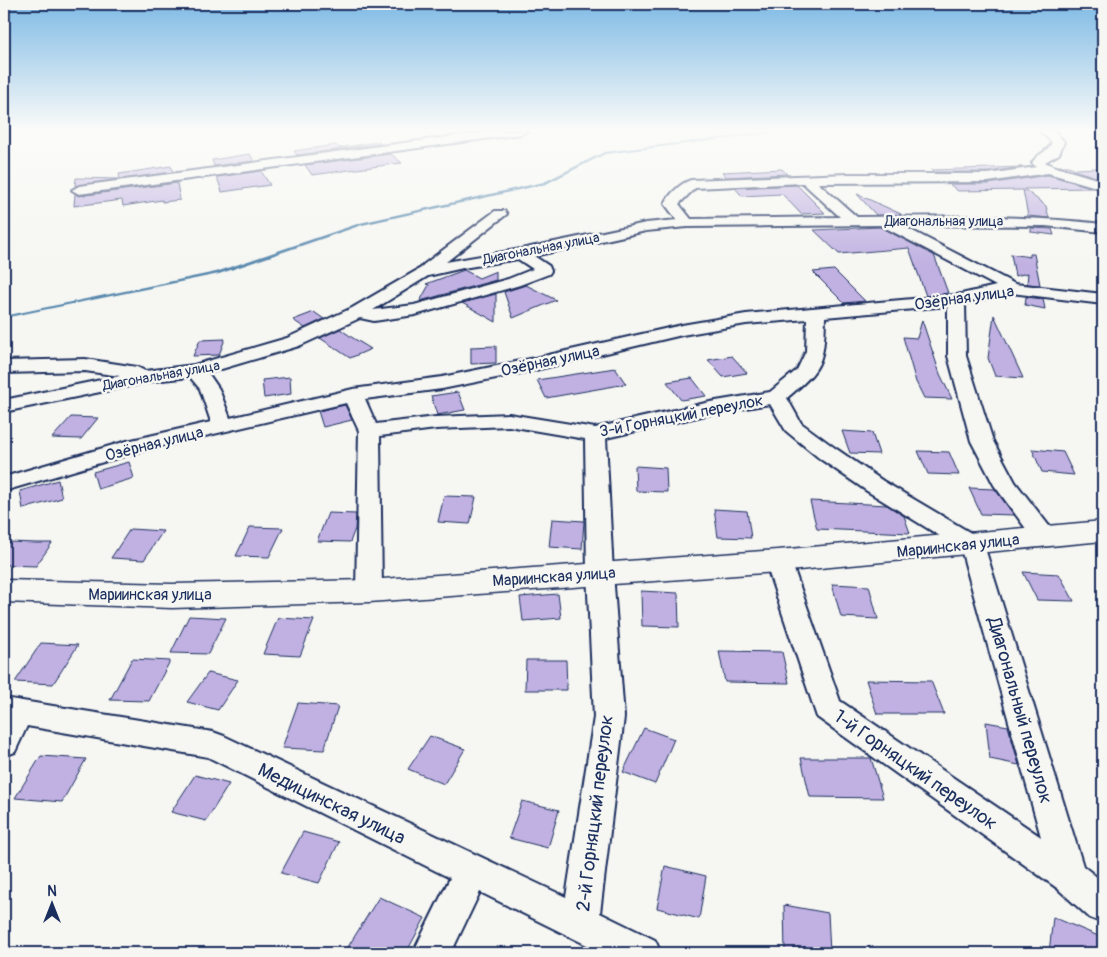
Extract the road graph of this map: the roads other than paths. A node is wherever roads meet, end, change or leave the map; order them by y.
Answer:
1 (186, 176) edge
2 (1004, 176) edge
3 (1070, 176) edge
4 (807, 180) junction
5 (1103, 186) edge
6 (78, 190) dead end
7 (500, 214) dead end
8 (853, 221) junction
9 (883, 221) junction
10 (686, 223) junction
11 (1103, 228) edge
12 (521, 254) junction
13 (422, 273) junction
14 (1012, 288) junction
15 (1103, 299) edge
16 (957, 300) junction
17 (358, 312) junction
18 (816, 314) junction
19 (4, 367) edge
20 (194, 371) junction
21 (153, 375) junction
22 (353, 395) junction
23 (776, 397) junction
24 (4, 406) edge
25 (222, 426) junction
26 (369, 431) junction
27 (595, 434) junction
28 (4, 484) edge
29 (1103, 531) edge
30 (1044, 536) junction
31 (972, 545) junction
32 (778, 561) junction
33 (600, 573) junction
34 (4, 591) edge
35 (369, 591) junction
36 (11, 711) edge
37 (4, 743) edge
38 (472, 871) junction
39 (1068, 876) junction
40 (1103, 905) edge
41 (580, 923) junction
42 (432, 953) edge
43 (642, 953) edge

1 - 6 street
2 - 4 street
3 - 5 street
4 - 8 street
4 - 10 street
7 - 13 street
8 - 9 street, Диагональная улица
8 - 10 street, Диагональная улица
9 - 11 street, Диагональная улица
9 - 14 street
10 - 12 street, Диагональная улица
12 - 13 street, Диагональная улица
12 - 17 street
13 - 17 street, Диагональная улица
14 - 15 street, Озёрная улица
14 - 16 street, Озёрная улица
16 - 18 street, Озёрная улица
16 - 30 street
17 - 20 street, Диагональная улица
18 - 22 street, Озёрная улица
18 - 23 street, 3-й Горняцкий переулок
19 - 21 street
20 - 21 street, Диагональная улица
20 - 25 street
21 - 24 street, Диагональная улица
22 - 25 street, Озёрная улица
22 - 26 street
23 - 27 street, 3-й Горняцкий переулок
23 - 31 street
25 - 28 street, Озёрная улица
26 - 27 street, 3-й Горняцкий переулок
26 - 35 street
27 - 33 street, 2-й Горняцкий переулок
29 - 30 main road, Мариинская улица
30 - 31 main road, Мариинская улица
31 - 32 main road, Мариинская улица
31 - 39 street, Диагональный переулок
32 - 33 main road, Мариинская улица
32 - 39 street, 1-й Горняцкий переулок
33 - 35 main road, Мариинская улица
33 - 41 street, 2-й Горняцкий переулок
34 - 35 main road, Мариинская улица
36 - 37 street
36 - 38 street, Медицинская улица
38 - 41 street, Медицинская улица
38 - 42 street
39 - 40 street, 1-й Горняцкий переулок
41 - 43 street, Медицинская улица

